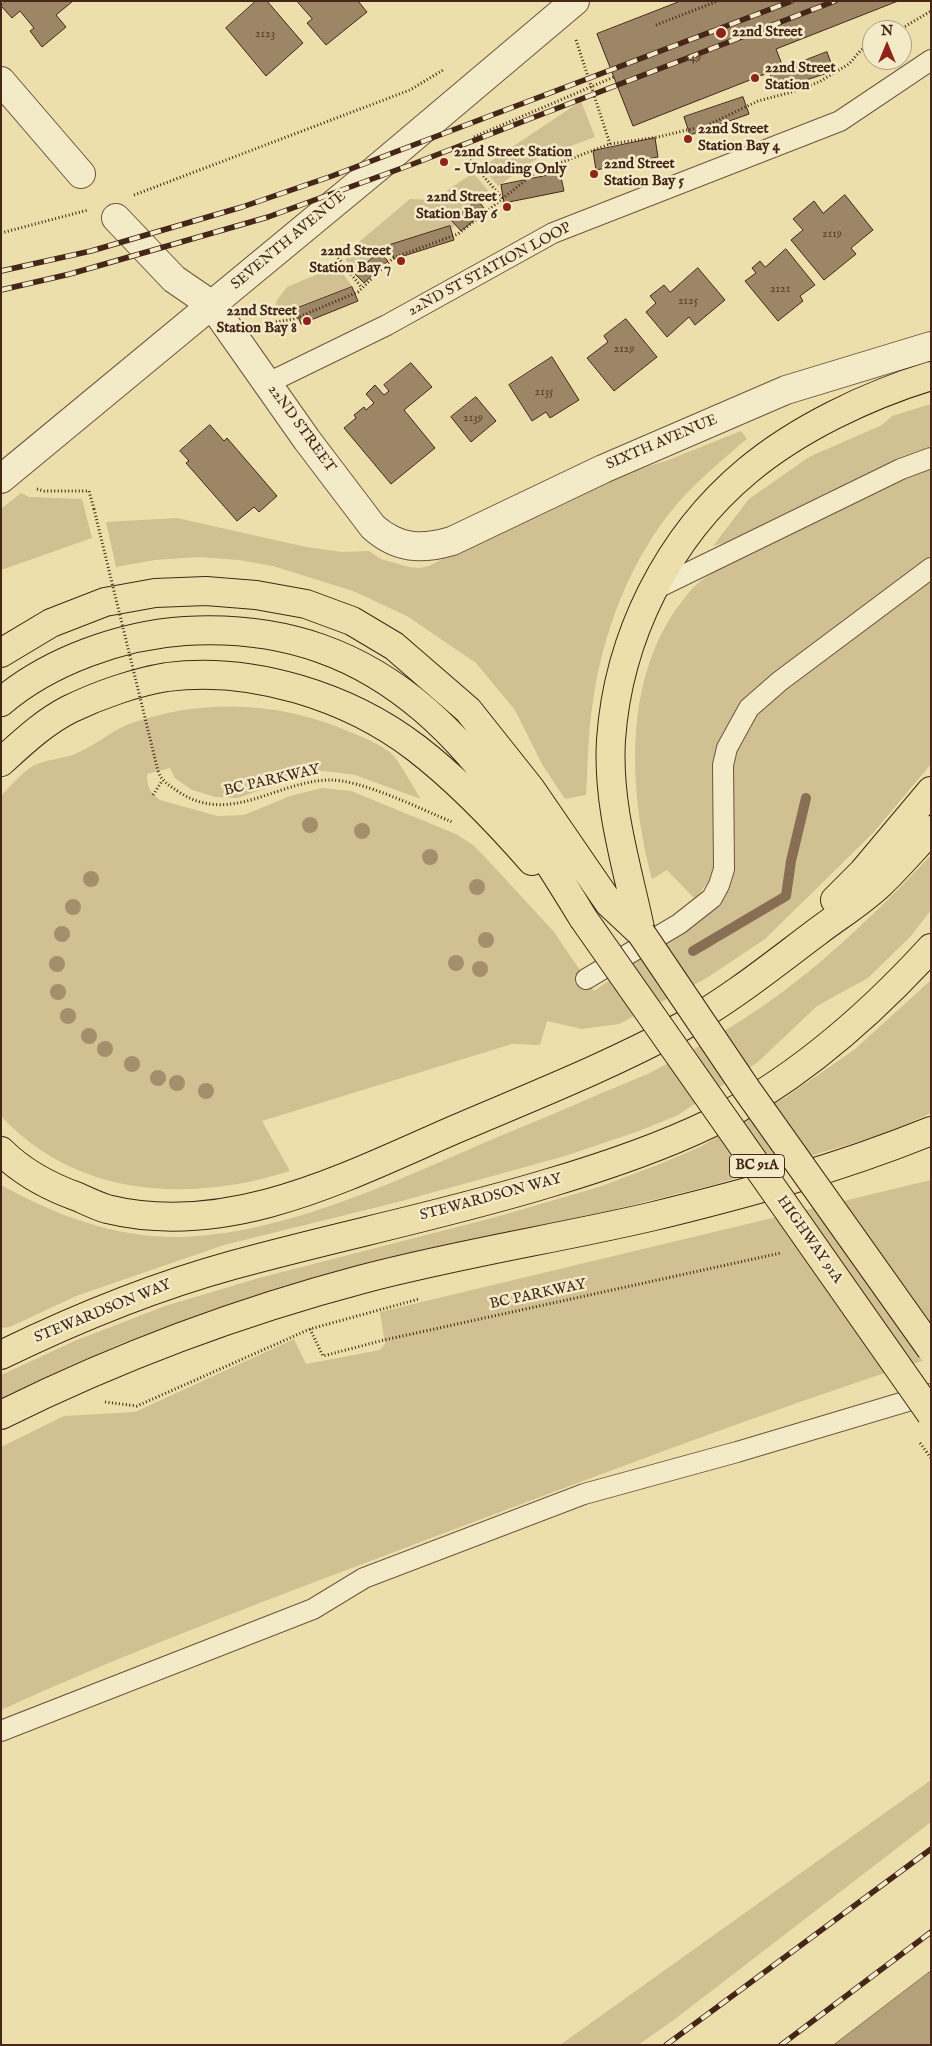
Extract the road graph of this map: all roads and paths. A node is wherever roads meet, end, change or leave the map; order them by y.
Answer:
1 (575, 1) edge
2 (718, 1) edge
3 (931, 11) edge
4 (912, 22) edge
5 (656, 25) dead end
6 (578, 48) dead end
7 (862, 49) edge
8 (931, 60) edge
9 (448, 67) dead end
10 (614, 77) dead end
11 (1, 81) edge
12 (591, 86) junction
13 (474, 137) dead end
14 (610, 144) junction
15 (463, 152) dead end
16 (81, 174) dead end
17 (133, 195) dead end
18 (503, 199) junction
19 (106, 213) joint
20 (1, 233) edge
21 (336, 255) dead end
22 (362, 288) junction
23 (212, 305) junction
24 (276, 322) dead end
25 (931, 346) edge
26 (931, 376) edge
27 (268, 383) junction
28 (931, 458) edge
29 (1, 479) edge
30 (29, 487) dead end
31 (399, 544) joint
32 (931, 568) edge
33 (653, 590) junction
34 (1, 653) edge
35 (1, 702) edge
36 (1, 762) edge
37 (162, 780) junction
38 (931, 791) edge
39 (153, 795) dead end
40 (459, 824) dead end
41 (931, 830) edge
42 (583, 918) junction
43 (641, 933) junction
44 (931, 948) edge
45 (617, 961) junction
46 (586, 979) dead end
47 (754, 980) junction
48 (642, 1047) junction
49 (931, 1131) edge
50 (1, 1151) edge
51 (787, 1252) dead end
52 (931, 1349) edge
53 (1, 1355) edge
54 (931, 1394) edge
55 (98, 1401) dead end
56 (931, 1414) edge
57 (1, 1415) edge
58 (1, 1731) edge

1 - 23 street, SEVENTH AVENUE
2 - 5 path
3 - 4 path
6 - 12 path
7 - 14 path
8 - 27 lane, 22ND ST STATION LOOP
9 - 17 path
10 - 12 path
11 - 16 street
12 - 13 path
12 - 14 path
14 - 18 path
15 - 18 path
18 - 22 path
19 - 20 path
19 - 23 street, 22ND STREET
21 - 22 path
22 - 24 path
23 - 27 street, 22ND STREET
23 - 29 street, SEVENTH AVENUE
25 - 31 street, SIXTH AVENUE
26 - 33 main road
27 - 31 street, 22ND STREET
28 - 33 lane
30 - 37 path, bridge
32 - 45 lane
33 - 43 main road
34 - 43 main road
35 - 42 main road
36 - 42 main road
37 - 39 path
37 - 40 path, BC PARKWAY
38 - 47 main road
41 - 47 main road
42 - 56 main road, HIGHWAY 91A / BC 91A, bridge
43 - 52 main road, BC 91A, bridge
44 - 53 main road, STEWARDSON WAY
45 - 46 lane
45 - 48 lane
47 - 48 main road
48 - 50 main road
49 - 57 main road
51 - 55 path, BC PARKWAY
54 - 58 lane

